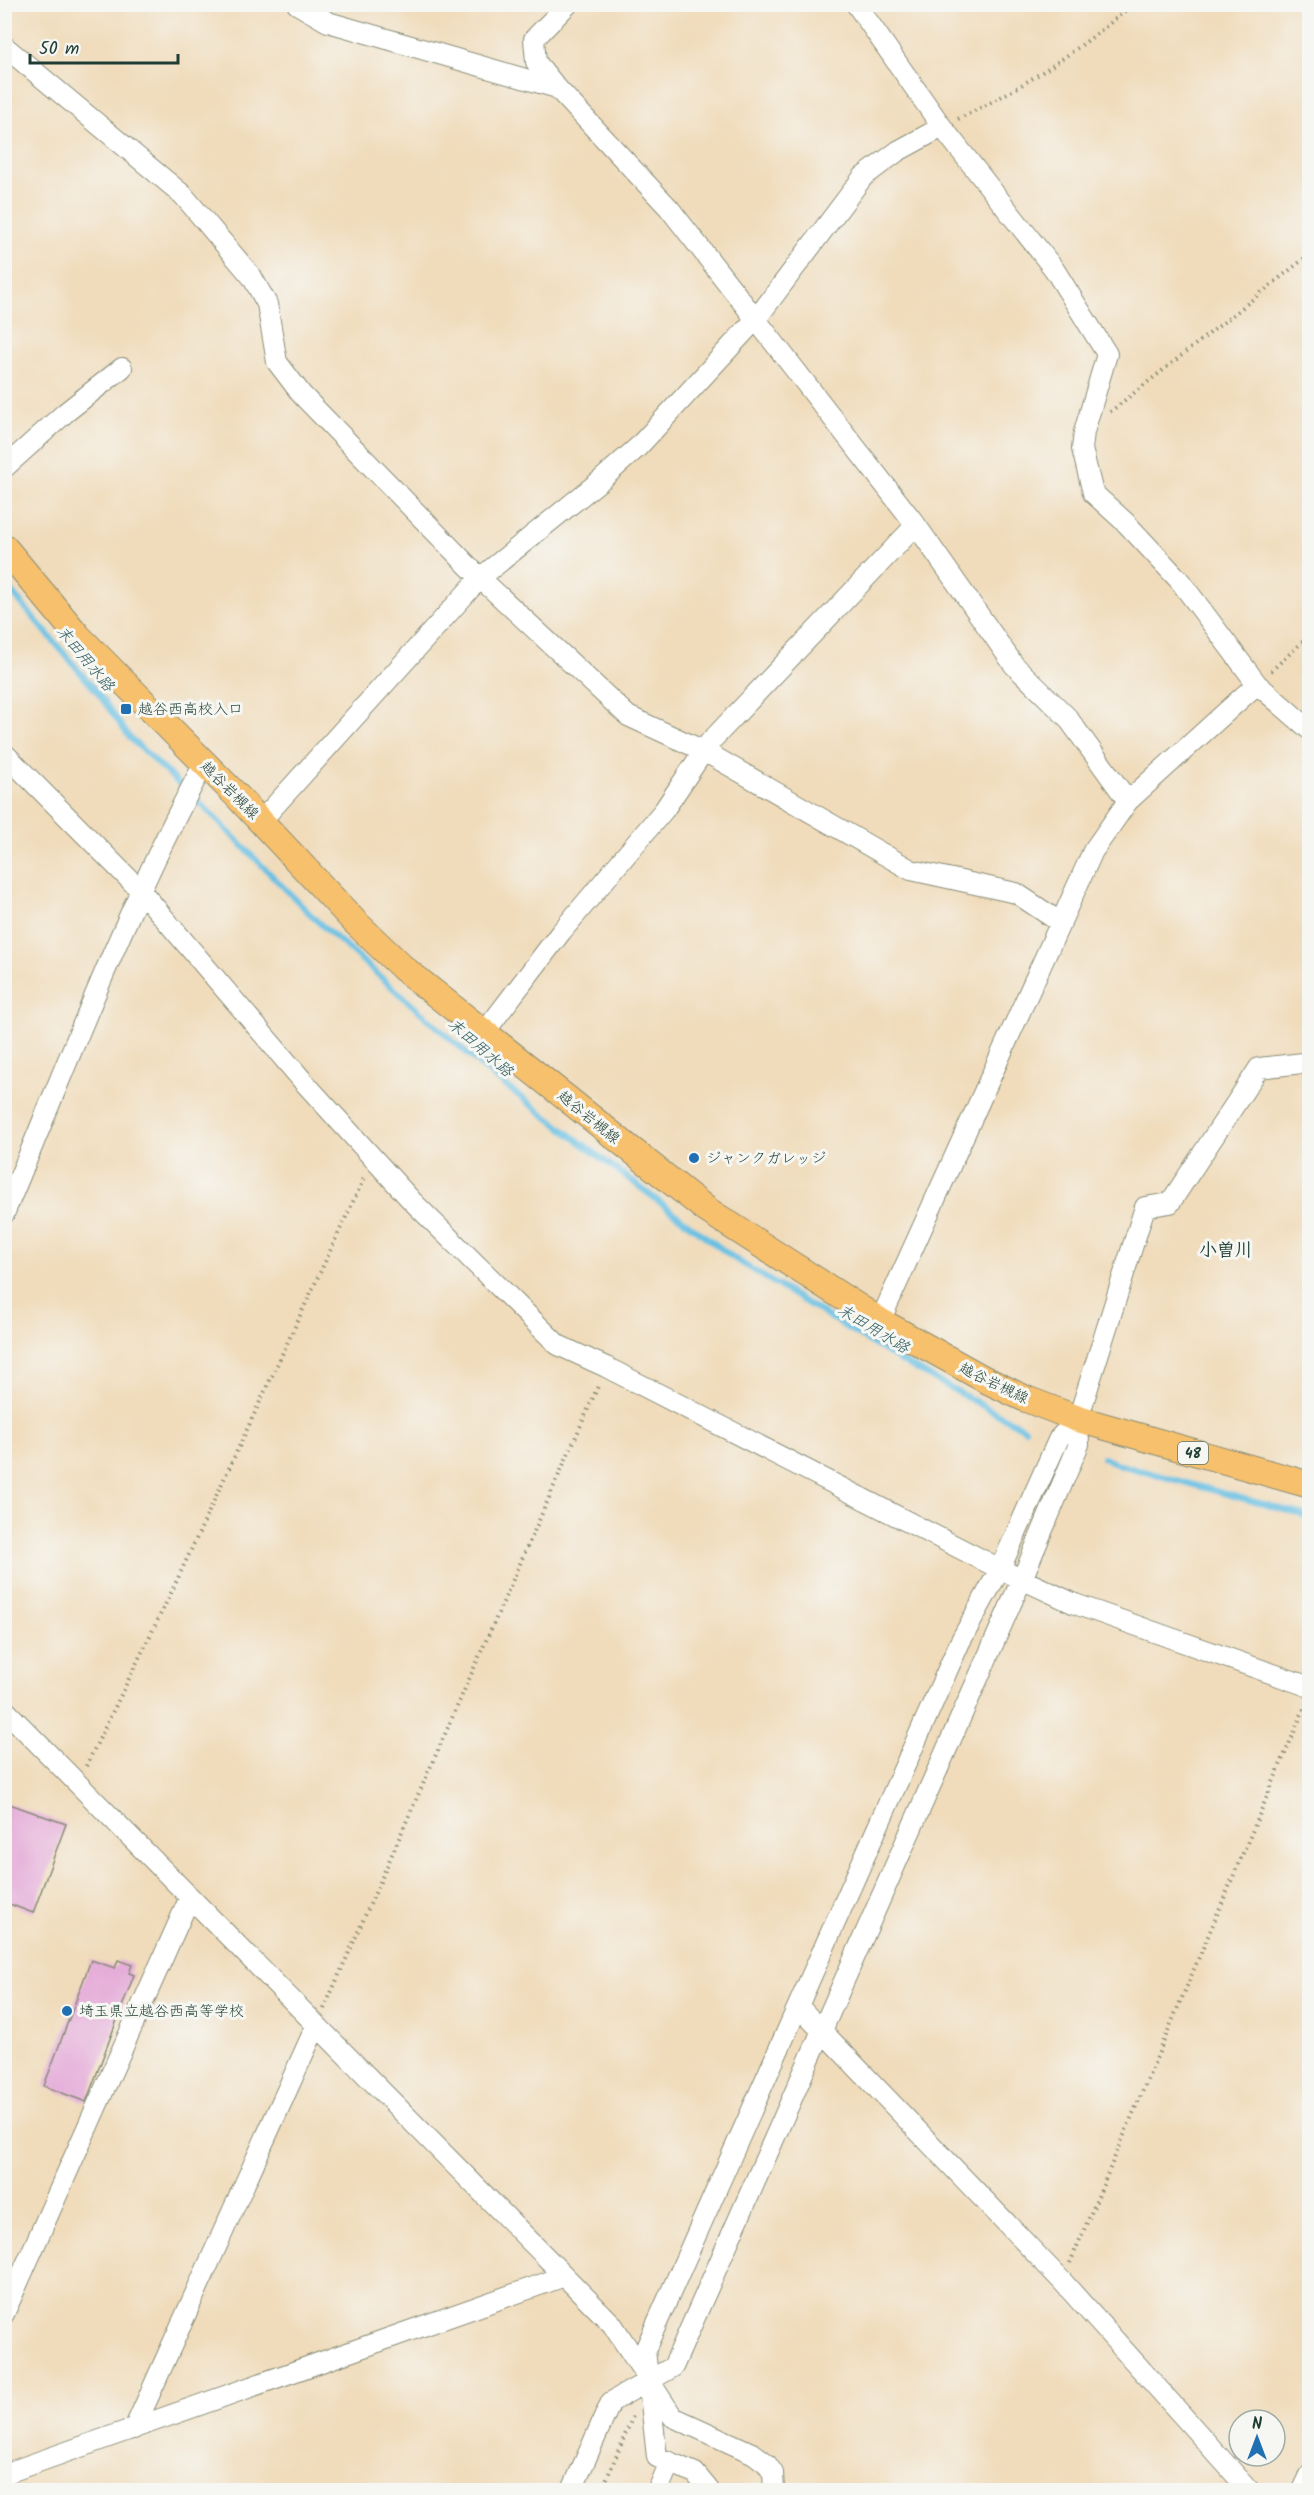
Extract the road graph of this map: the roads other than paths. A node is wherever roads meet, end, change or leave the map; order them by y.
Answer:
1 (297, 4) edge
2 (568, 4) edge
3 (856, 4) edge
4 (4, 46) edge
5 (557, 88) junction
6 (942, 127) junction
7 (757, 318) junction
8 (122, 368) dead end
9 (4, 468) edge
10 (916, 525) junction
11 (4, 547) edge
12 (480, 578) junction
13 (1257, 684) junction
14 (1310, 730) edge
15 (704, 751) junction
16 (4, 753) edge
17 (193, 783) junction
18 (1128, 801) junction
19 (261, 821) junction
20 (141, 891) junction
21 (1061, 923) junction
22 (484, 1033) junction
23 (1310, 1067) edge
24 (4, 1214) edge
25 (880, 1321) junction
26 (1078, 1419) junction
27 (1310, 1485) edge
28 (1000, 1569) junction
29 (1022, 1579) junction
30 (1310, 1687) edge
31 (4, 1709) edge
32 (190, 1897) junction
33 (799, 2007) junction
34 (316, 2026) junction
35 (822, 2030) junction
36 (565, 2276) junction
37 (4, 2314) edge
38 (648, 2381) junction
39 (134, 2429) junction
40 (670, 2462) junction
41 (4, 2474) edge
42 (1310, 2475) edge
43 (572, 2490) edge
44 (658, 2490) edge
45 (709, 2490) edge
46 (774, 2490) edge
47 (1249, 2490) edge
48 (1303, 2490) edge

1 - 5 street
2 - 5 street
3 - 6 street
4 - 12 street
5 - 7 street
6 - 7 street
6 - 13 street
7 - 10 street
7 - 12 street
8 - 9 street
10 - 15 street
10 - 18 street
11 - 17 main road, 越谷岩槻線 / 48
12 - 15 street
12 - 19 street
13 - 14 street
13 - 18 street
15 - 21 street
15 - 22 street
16 - 20 street
17 - 19 main road, 越谷岩槻線 / 48
17 - 20 street
18 - 21 street
19 - 22 main road, 越谷岩槻線 / 48
20 - 24 street
20 - 28 street
21 - 25 street
22 - 25 main road, 越谷岩槻線 / 48
23 - 26 street
25 - 26 main road, 越谷岩槻線 / 48
26 - 27 main road, 越谷岩槻線 / 48
26 - 28 street
26 - 29 street
28 - 29 street
28 - 33 street
29 - 30 street
29 - 35 street
31 - 32 street
32 - 34 street
32 - 37 street
33 - 35 street
33 - 38 street
34 - 36 street
34 - 39 street
35 - 38 street
35 - 47 street
36 - 38 street
36 - 39 street
38 - 40 street
38 - 43 street
38 - 46 street
39 - 41 street
40 - 44 street
40 - 45 street
42 - 48 street

